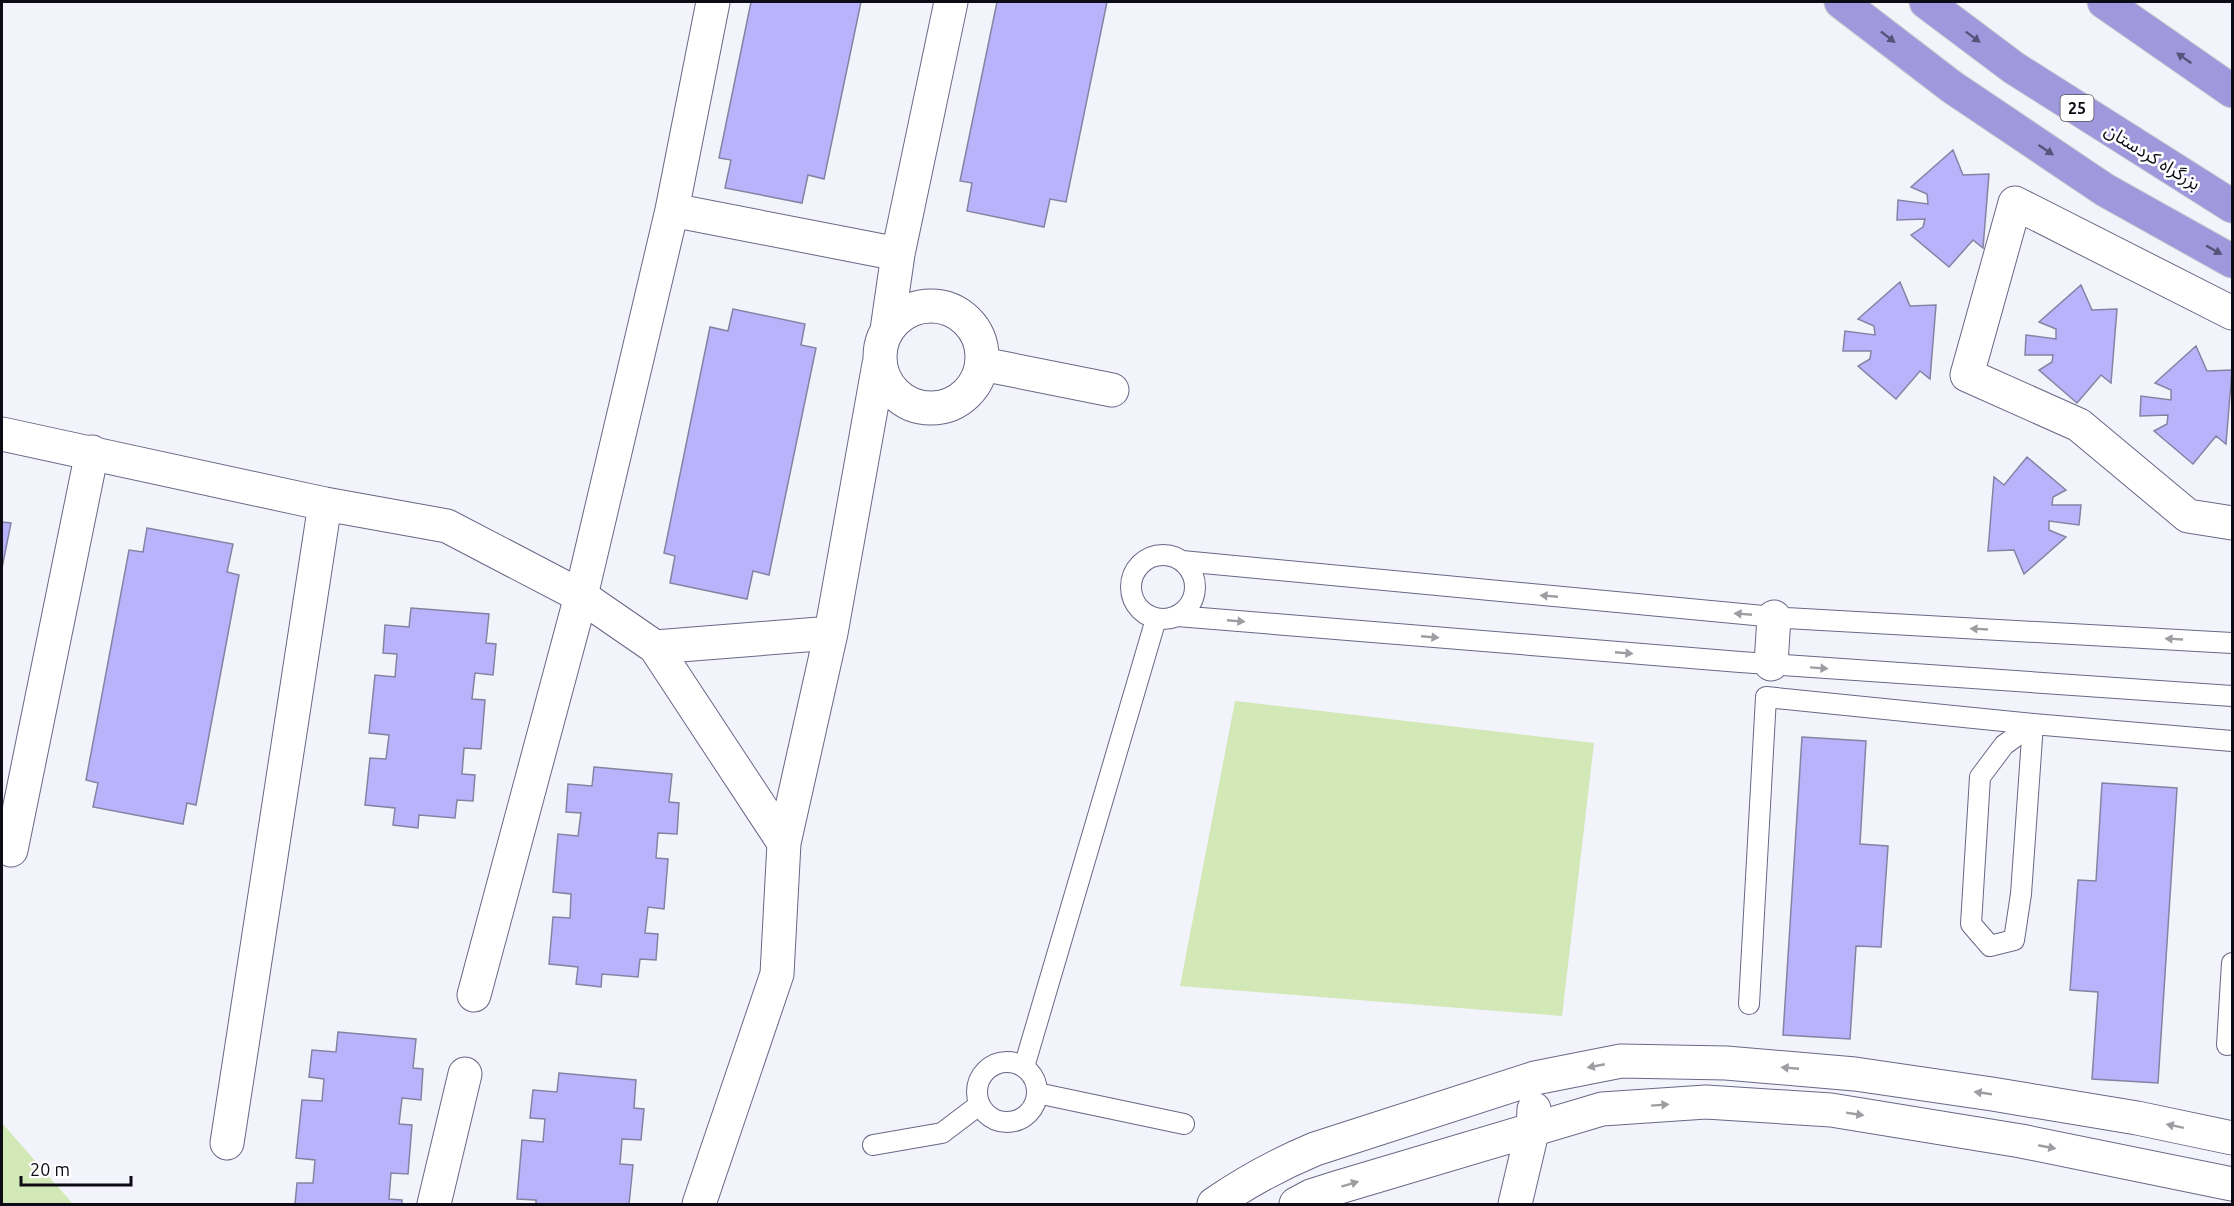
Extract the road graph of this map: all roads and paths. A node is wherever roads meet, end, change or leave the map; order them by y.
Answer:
1 (713, 2) edge
2 (951, 2) edge
3 (1841, 2) edge
4 (1926, 2) edge
5 (2104, 2) edge
6 (2232, 91) edge
7 (2232, 206) edge
8 (672, 210) junction
9 (898, 254) junction
10 (2232, 261) edge
11 (2232, 313) edge
12 (887, 330) junction
13 (879, 364) junction
14 (982, 364) junction
15 (1112, 390) dead end
16 (2, 434) edge
17 (92, 452) junction
18 (325, 504) junction
19 (2232, 524) edge
20 (1182, 561) junction
21 (581, 596) junction
22 (1178, 616) junction
23 (1774, 617) junction
24 (1156, 619) junction
25 (831, 633) junction
26 (2232, 643) edge
27 (655, 647) junction
28 (1771, 664) junction
29 (2232, 696) edge
30 (2033, 724) junction
31 (2232, 741) edge
32 (784, 843) junction
33 (11, 850) dead end
34 (2232, 963) edge
35 (474, 995) dead end
36 (1749, 1004) dead end
37 (2227, 1045) dead end
38 (1024, 1067) junction
39 (465, 1074) dead end
40 (1535, 1078) junction
41 (1037, 1093) junction
42 (979, 1105) junction
43 (1184, 1124) dead end
44 (1533, 1128) junction
45 (2232, 1138) edge
46 (227, 1143) dead end
47 (873, 1145) dead end
48 (2232, 1184) edge
49 (435, 1204) edge
50 (699, 1204) edge
51 (1214, 1204) edge
52 (1296, 1204) edge
53 (1515, 1204) edge

1 - 8 street
2 - 9 street
3 -> 10 highway
4 -> 7 highway, بزرگراه کردستان / 25
6 -> 5 highway
8 - 9 street
8 - 21 street
9 - 12 street
11 - 19 street
12 - 13 street
12 - 14 street
13 - 14 street
13 - 25 street
14 - 15 street
16 - 17 street
17 - 18 street
17 - 33 street
18 - 21 street
18 - 46 street
20 - 22 lane
23 -> 20 lane
20 - 24 lane
21 - 27 street
21 - 35 street
22 - 24 lane
22 -> 28 lane
26 -> 23 lane
23 - 28 street
24 - 38 lane
25 - 27 street
25 - 32 street
27 - 32 street
28 -> 29 lane
30 - 30 lane
30 - 31 lane
30 - 36 lane
32 - 50 street
34 - 37 lane
38 - 41 lane
38 - 42 lane
39 - 49 street
40 - 44 street
45 -> 40 street
40 - 51 street
41 - 42 lane
41 - 43 lane
42 - 47 lane
44 -> 48 street
52 -> 44 street
44 - 53 street

